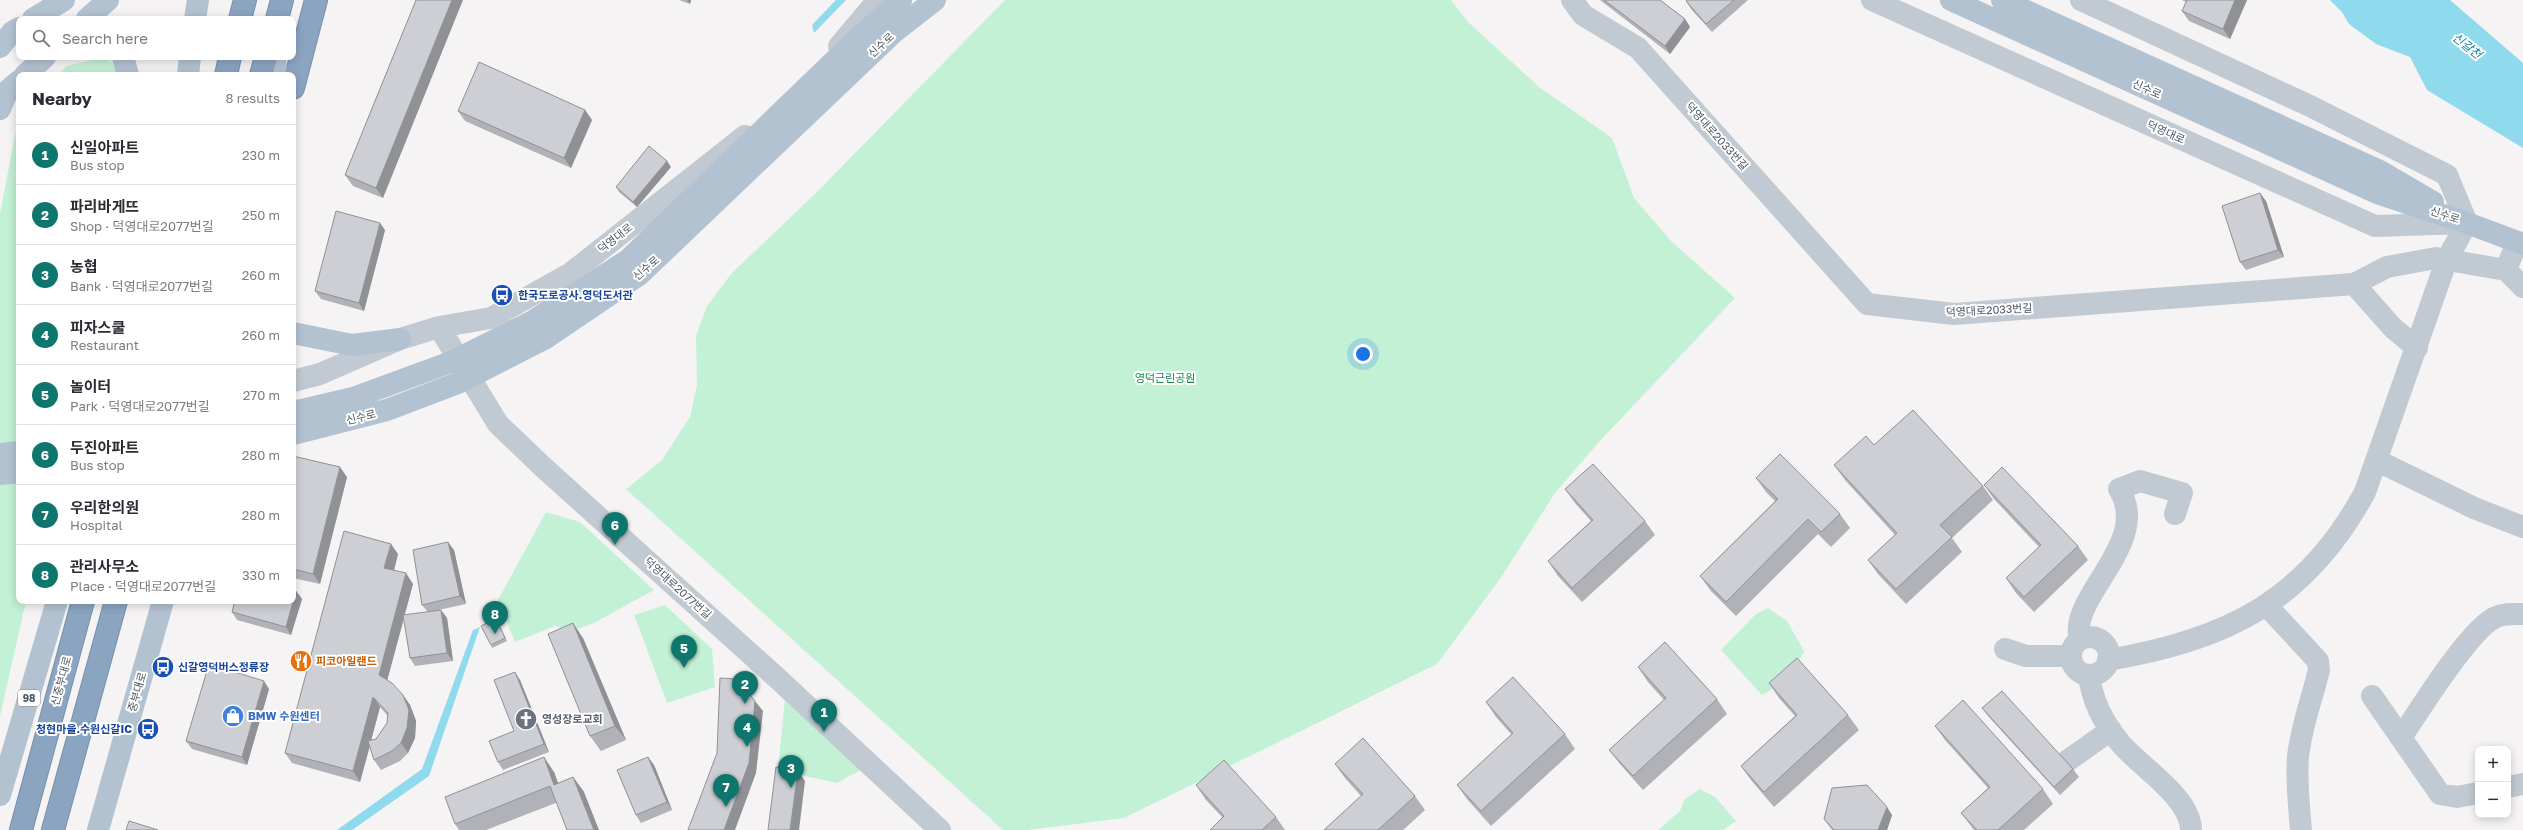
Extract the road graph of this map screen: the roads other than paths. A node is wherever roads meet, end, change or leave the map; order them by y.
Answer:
1 (64, 0) edge
2 (108, 0) edge
3 (198, 0) edge
4 (245, 0) edge
5 (270, 0) edge
6 (282, 0) edge
7 (316, 0) edge
8 (878, 0) edge
9 (901, 0) edge
10 (935, 0) edge
11 (1572, 0) edge
12 (1872, 0) edge
13 (1951, 0) edge
14 (2002, 0) edge
15 (2081, 0) edge
16 (38, 16) edge
17 (90, 16) edge
18 (195, 16) edge
19 (241, 16) edge
20 (272, 16) edge
21 (278, 16) edge
22 (16, 30) edge
23 (0, 47) edge
24 (42, 60) edge
25 (124, 60) edge
26 (190, 60) edge
27 (229, 60) edge
28 (265, 60) edge
29 (274, 60) edge
30 (28, 72) edge
31 (127, 72) edge
32 (188, 72) edge
33 (227, 72) edge
34 (262, 72) edge
35 (276, 72) edge
36 (296, 77) edge
37 (16, 83) edge
38 (0, 109) edge
39 (2467, 223) junction
40 (2520, 243) edge
41 (2447, 259) junction
42 (2506, 270) junction
43 (2354, 284) junction
44 (2523, 287) edge
45 (492, 318) junction
46 (438, 327) junction
47 (296, 334) edge
48 (400, 339) junction
49 (2417, 348) junction
50 (296, 380) edge
51 (296, 411) edge
52 (498, 424) junction
53 (296, 433) edge
54 (16, 452) edge
55 (0, 454) edge
56 (2378, 461) junction
57 (16, 472) edge
58 (0, 474) edge
59 (2175, 514) dead end
60 (2523, 527) edge
61 (56, 604) edge
62 (82, 604) edge
63 (115, 604) edge
64 (162, 604) edge
65 (2267, 606) junction
66 (2523, 614) edge
67 (2075, 648) junction
68 (2005, 649) dead end
69 (2108, 660) junction
70 (2089, 675) junction
71 (2372, 696) dead end
72 (2111, 730) junction
73 (2401, 738) junction
74 (2067, 761) edge
75 (2523, 784) edge
76 (2511, 786) edge
77 (2475, 794) edge
78 (0, 795) edge
79 (20, 830) edge
80 (53, 830) edge
81 (98, 830) edge
82 (940, 830) edge
83 (2191, 830) edge
84 (2302, 830) edge

1 - 16 main road
2 - 17 main road
3 - 18 main road
4 - 19 highway
5 - 20 main road
6 - 21 highway
7 - 36 highway
8 - 45 street, 덕영대로
9 - 51 main road, 신수로, bridge
10 - 53 main road, 신수로, bridge
11 - 43 street, 덕영대로2033번길
12 - 39 street, 덕영대로
13 - 39 main road, 신수로
14 - 39 main road, 신수로
15 - 39 street
22 - 23 main road
24 - 30 main road
25 - 31 main road
26 - 32 main road
27 - 33 highway
28 - 34 highway
29 - 35 main road
37 - 38 main road
39 - 40 main road, 덕영대로
39 - 41 street
40 - 42 street
41 - 42 street, 덕영대로2033번길
41 - 43 street, 덕영대로2033번길
41 - 49 street
42 - 44 street
43 - 49 street
45 - 46 street, 덕영대로
45 - 52 street
46 - 48 street, 덕영대로
46 - 52 street, 덕영대로2077번길
47 - 48 main road
48 - 50 street, 덕영대로
49 - 56 street
52 - 82 street, 덕영대로2077번길
54 - 55 main road
56 - 60 street
56 - 65 street
57 - 58 main road
59 - 67 street
61 - 78 main road, 98
62 - 79 highway, 신중부대로
63 - 80 highway
64 - 81 main road, 중부대로
65 - 69 street
65 - 84 street
66 - 73 street
67 - 68 street
67 - 69 street
67 - 70 street
69 - 70 street
70 - 72 street
71 - 73 street
72 - 74 street
72 - 83 street
73 - 77 street
75 - 76 street

